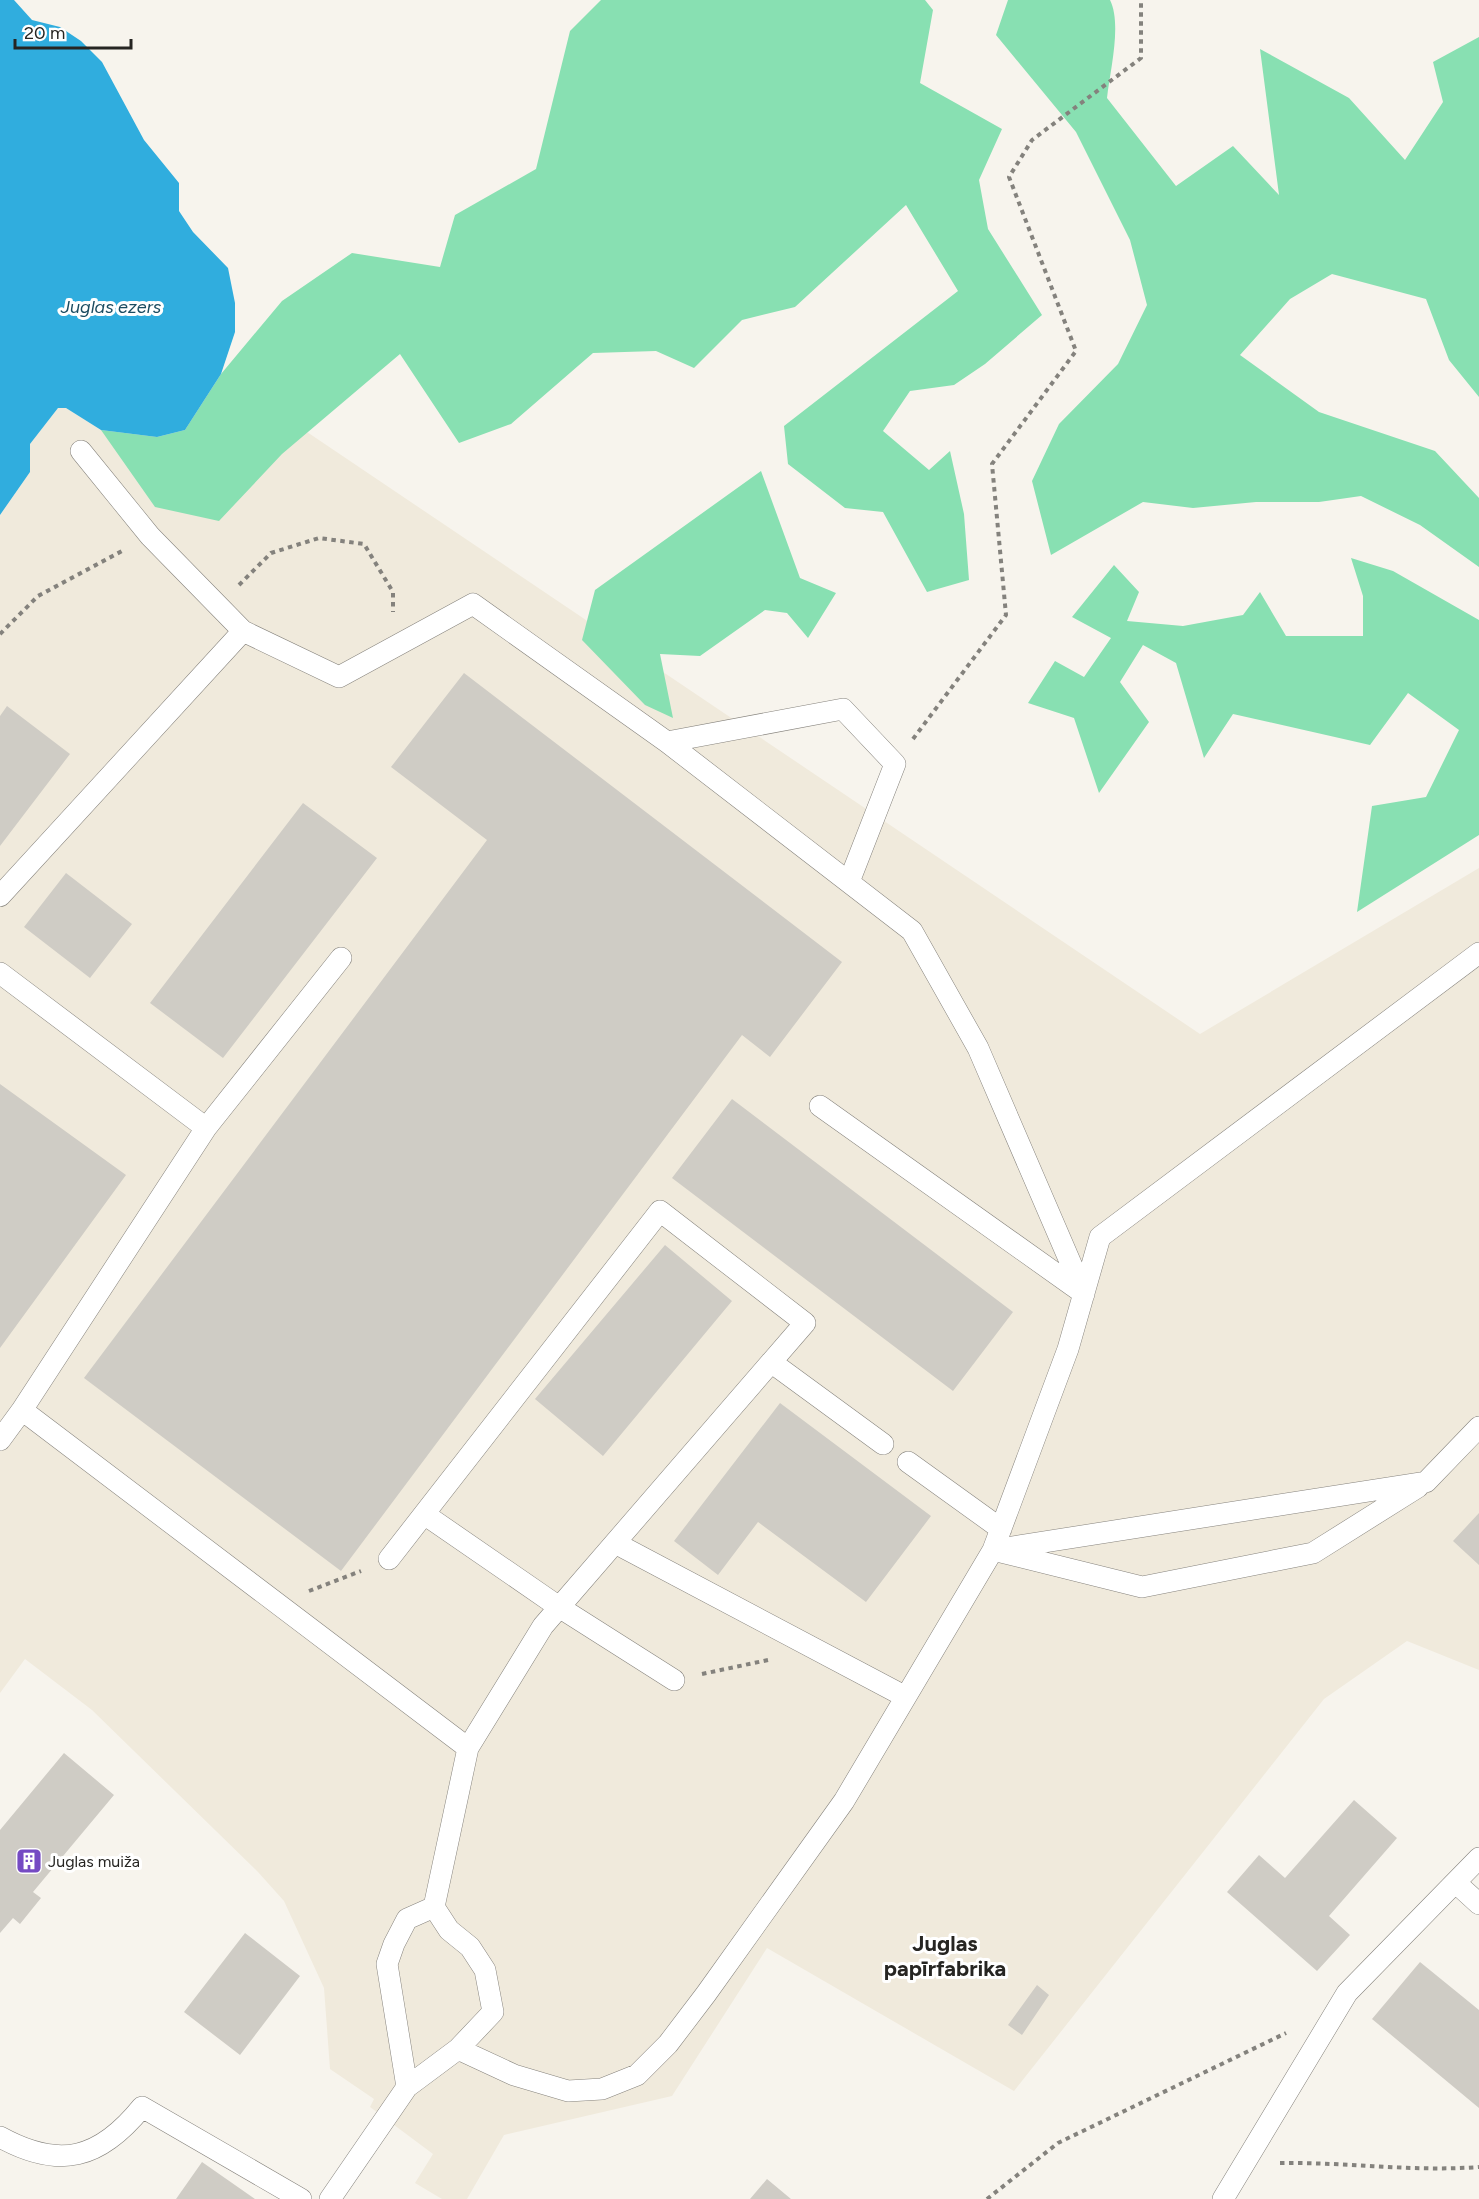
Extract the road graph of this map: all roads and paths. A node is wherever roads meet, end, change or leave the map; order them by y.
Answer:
1 (1141, 0) edge
2 (81, 451) dead end
3 (150, 536) junction
4 (219, 606) junction
5 (243, 631) junction
6 (0, 634) edge
7 (391, 649) junction
8 (667, 742) junction
9 (895, 764) junction
10 (849, 882) junction
11 (0, 896) edge
12 (1479, 953) edge
13 (341, 958) dead end
14 (0, 973) edge
15 (820, 1106) dead end
16 (206, 1128) junction
17 (1084, 1294) junction
18 (771, 1362) junction
19 (22, 1410) junction
20 (1479, 1427) edge
21 (0, 1440) edge
22 (883, 1444) dead end
23 (908, 1462) dead end
24 (1426, 1482) junction
25 (424, 1514) junction
26 (1001, 1529) junction
27 (615, 1543) junction
28 (993, 1550) junction
29 (389, 1559) joint
30 (278, 1604) junction
31 (559, 1607) junction
32 (819, 1650) junction
33 (674, 1680) joint
34 (904, 1696) junction
35 (468, 1748) junction
36 (1479, 1858) edge
37 (1456, 1884) junction
38 (1479, 1904) edge
39 (434, 1906) junction
40 (1294, 2028) dead end
41 (458, 2049) junction
42 (407, 2087) junction
43 (0, 2137) edge
44 (1246, 2163) junction
45 (1479, 2167) edge
46 (301, 2199) edge
47 (330, 2199) edge
48 (987, 2199) edge
49 (1223, 2199) edge

1 - 9 path
2 - 3 lane
3 - 4 lane
3 - 6 path
4 - 5 lane
4 - 7 path
5 - 7 lane
5 - 11 lane
7 - 8 lane
8 - 9 lane
8 - 10 lane
9 - 10 lane
10 - 17 lane
12 - 17 lane
13 - 16 lane
14 - 16 lane
15 - 17 lane
16 - 19 lane
17 - 26 lane
18 - 22 lane
18 - 25 lane
18 - 27 lane
19 - 21 lane
19 - 30 lane
20 - 24 lane
23 - 26 lane
24 - 28 lane
24 - 28 lane
25 - 29 lane
25 - 31 lane
26 - 28 lane
27 - 31 lane
27 - 32 lane
28 - 34 lane
29 - 30 path
30 - 35 lane
31 - 33 lane
31 - 35 lane
32 - 33 path
32 - 34 lane
34 - 41 lane
35 - 39 lane
36 - 37 lane
37 - 38 lane
37 - 44 lane
39 - 41 lane
39 - 42 lane
40 - 48 path
41 - 42 lane
42 - 47 lane
43 - 46 lane
44 - 45 path
44 - 49 lane

